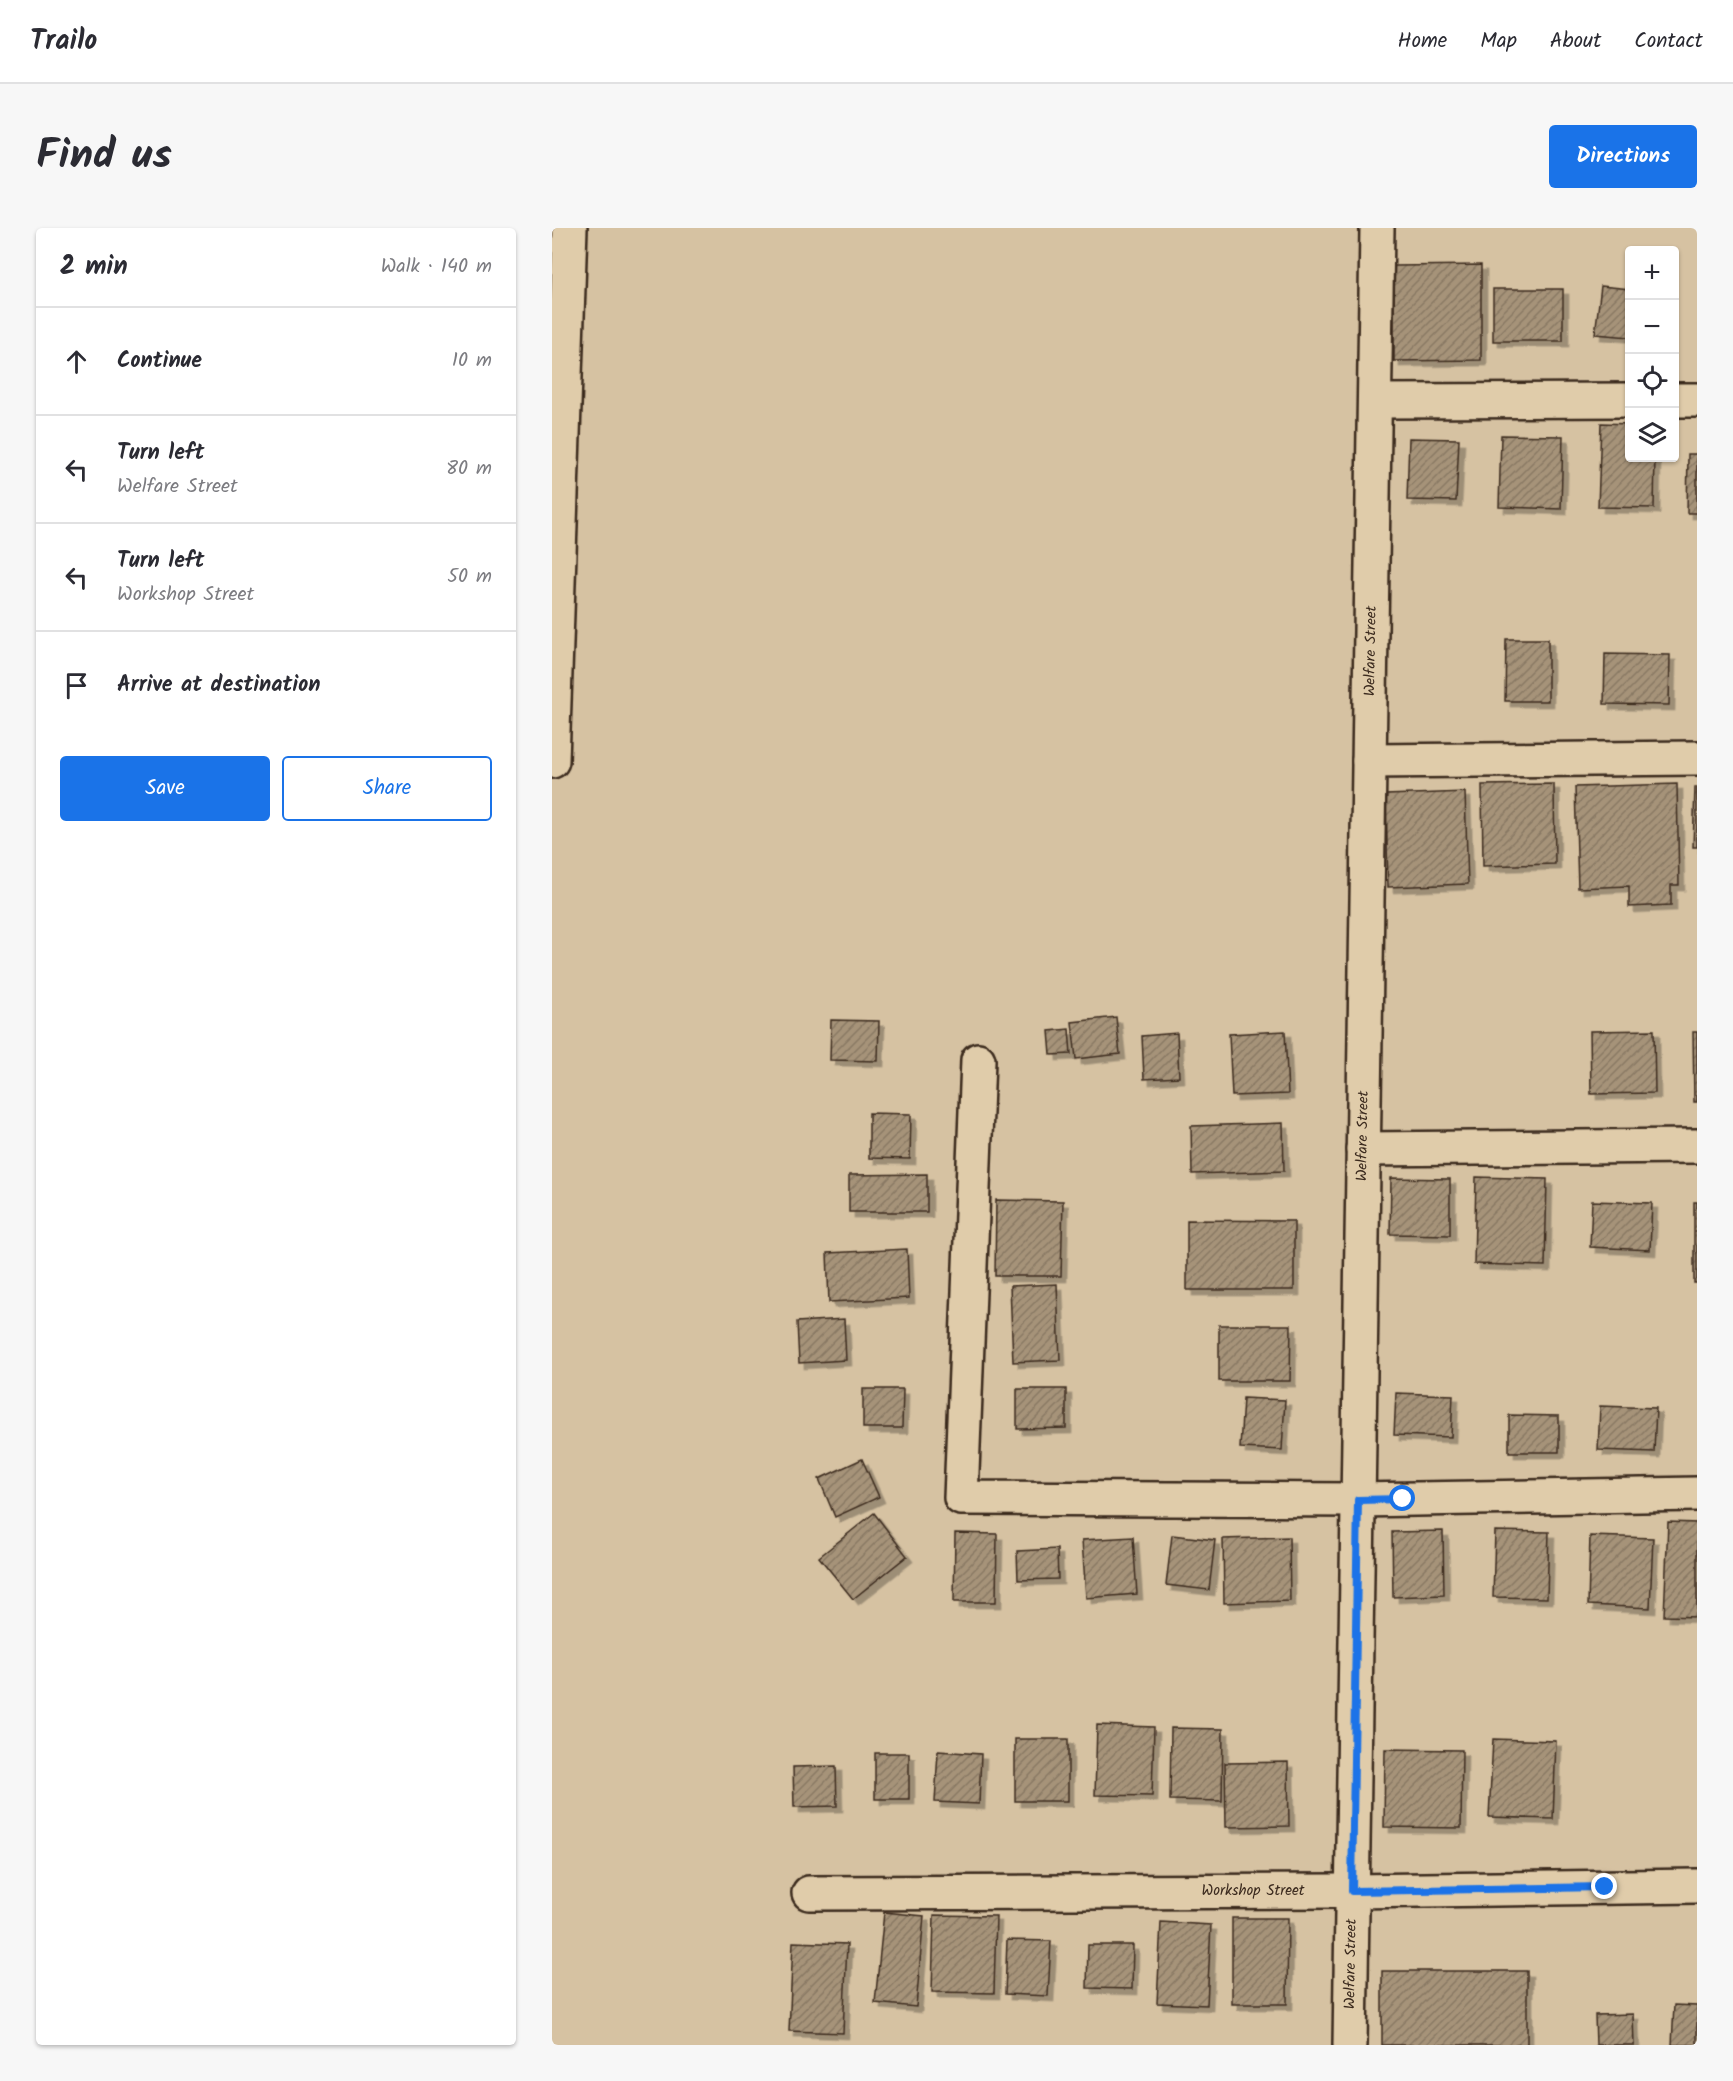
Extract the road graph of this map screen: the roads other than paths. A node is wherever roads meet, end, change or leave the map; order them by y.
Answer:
1 (570, 228) edge
2 (1377, 228) edge
3 (1625, 400) edge
4 (1679, 400) edge
5 (1697, 400) edge
6 (1375, 401) junction
7 (557, 456) edge
8 (1697, 758) edge
9 (552, 761) edge
10 (1369, 761) junction
11 (978, 1060) dead end
12 (1697, 1146) edge
13 (1363, 1149) junction
14 (1697, 1494) edge
15 (1358, 1500) junction
16 (1697, 1886) edge
17 (1352, 1891) junction
18 (809, 1893) dead end
19 (1350, 2045) edge

1 - 7 street
2 - 6 street, Welfare Street
3 - 6 street
4 - 5 street
6 - 10 street, Welfare Street
7 - 9 street
8 - 10 street
10 - 13 street, Welfare Street
11 - 15 street
12 - 13 street
13 - 15 street, Welfare Street
14 - 15 street
15 - 17 street, Welfare Street
16 - 17 street, Workshop Street
17 - 18 street, Workshop Street
17 - 19 street, Welfare Street

